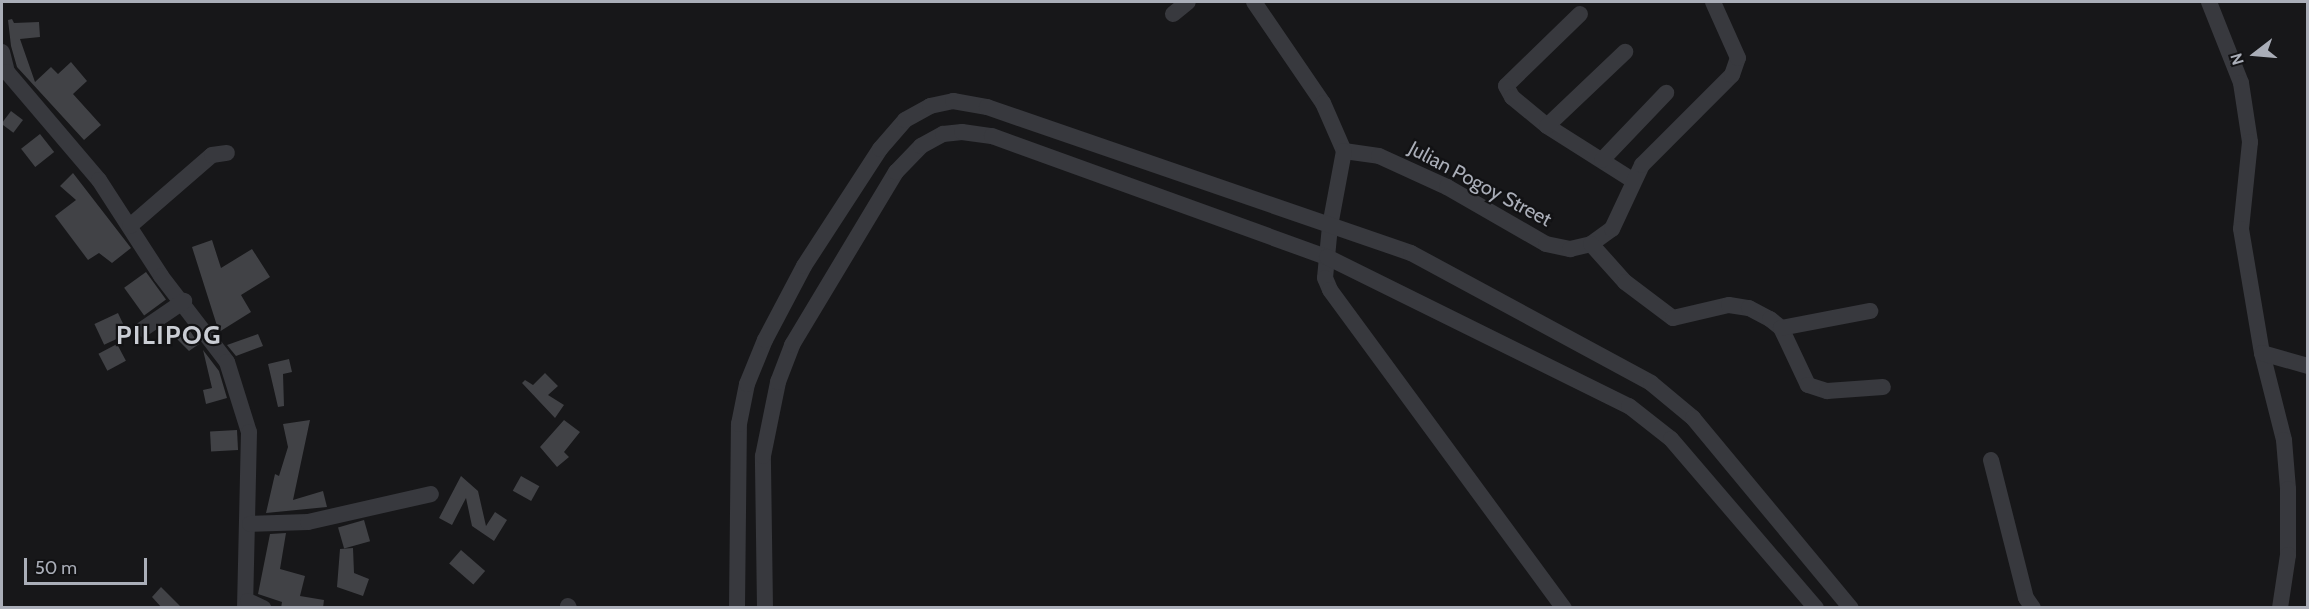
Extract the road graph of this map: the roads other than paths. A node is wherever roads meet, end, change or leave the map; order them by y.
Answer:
1 (1188, 2) edge
2 (1254, 2) edge
3 (1713, 2) edge
4 (2209, 2) edge
5 (1173, 14) dead end
6 (1580, 14) dead end
7 (2, 52) edge
8 (1625, 52) dead end
9 (4, 75) edge
10 (1666, 93) dead end
11 (1547, 126) junction
12 (1344, 151) junction
13 (227, 153) dead end
14 (1602, 160) junction
15 (1632, 180) junction
16 (130, 226) junction
17 (1329, 226) junction
18 (1591, 244) junction
19 (1327, 257) junction
20 (184, 301) junction
21 (1870, 311) dead end
22 (1781, 328) junction
23 (143, 329) dead end
24 (2262, 353) junction
25 (2307, 366) edge
26 (1883, 387) dead end
27 (1991, 460) dead end
28 (431, 494) dead end
29 (250, 524) junction
30 (252, 605) edge
31 (737, 608) edge
32 (765, 608) edge
33 (1564, 608) edge
34 (1816, 608) edge
35 (1851, 608) edge
36 (2033, 608) edge
37 (2280, 608) edge

1 - 5 street
2 - 12 street
3 - 15 street
4 - 24 street
6 - 11 street
7 - 9 street
8 - 11 street
9 - 16 street
10 - 14 street
11 - 14 street
12 - 17 street
12 - 18 street, Julian Pogoy Street
13 - 16 street
14 - 15 street
15 - 18 street
16 - 20 street
17 - 19 street
17 - 31 street
17 - 35 street
18 - 22 street
19 - 32 street
19 - 33 street
19 - 34 street
20 - 23 street
20 - 29 street
21 - 22 street
22 - 26 street
24 - 25 street
24 - 37 street
27 - 36 street
28 - 29 street
29 - 30 street

